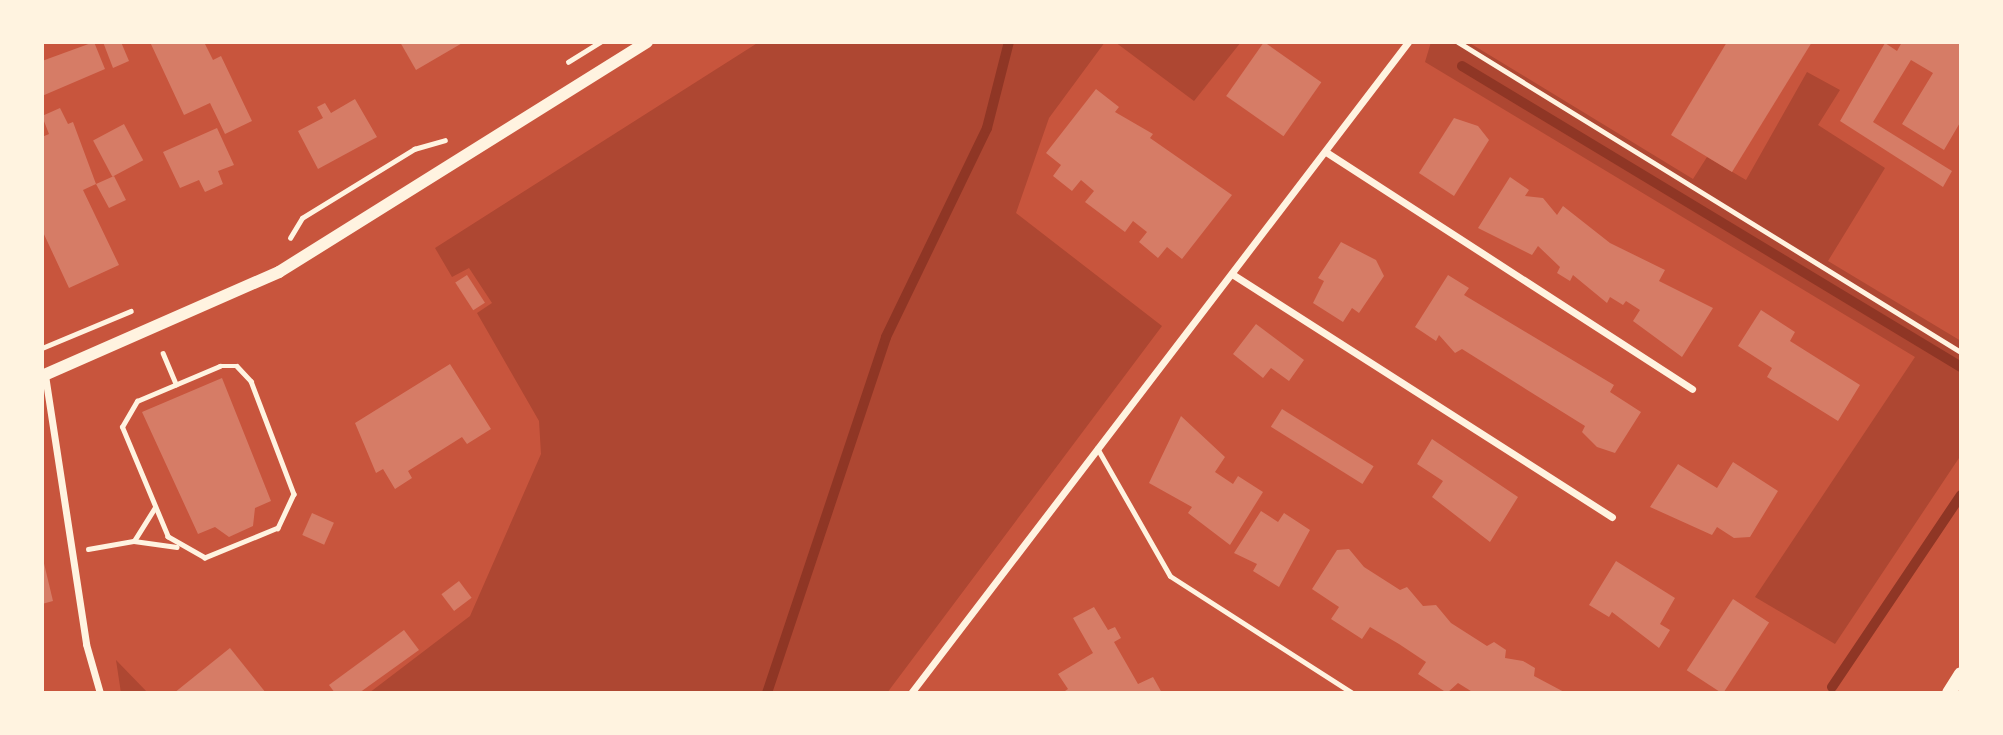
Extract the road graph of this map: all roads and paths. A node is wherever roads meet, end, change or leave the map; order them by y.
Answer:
1 (600, 42) edge
2 (647, 42) edge
3 (1408, 42) edge
4 (1458, 42) edge
5 (564, 65) dead end
6 (459, 132) dead end
7 (1326, 152) junction
8 (277, 245) dead end
9 (1232, 274) junction
10 (136, 311) dead end
11 (42, 348) edge
12 (1961, 352) edge
13 (163, 354) dead end
14 (43, 375) edge
15 (176, 384) junction
16 (1692, 390) dead end
17 (1097, 448) junction
18 (155, 507) junction
19 (1612, 517) dead end
20 (134, 541) junction
21 (177, 547) junction
22 (73, 551) junction
23 (1961, 674) edge
24 (100, 693) edge
25 (911, 693) edge
26 (1352, 693) edge
27 (1949, 693) edge

1 - 5 path
2 - 14 street
3 - 7 street
4 - 12 path
6 - 8 path
7 - 9 street
7 - 16 street
9 - 17 street
9 - 19 street
10 - 11 path
13 - 15 path
14 - 22 street
15 - 18 path
15 - 21 path
17 - 25 street
17 - 26 lane
18 - 20 path
18 - 21 path
20 - 21 path
20 - 22 path
22 - 24 street
23 - 27 main road

